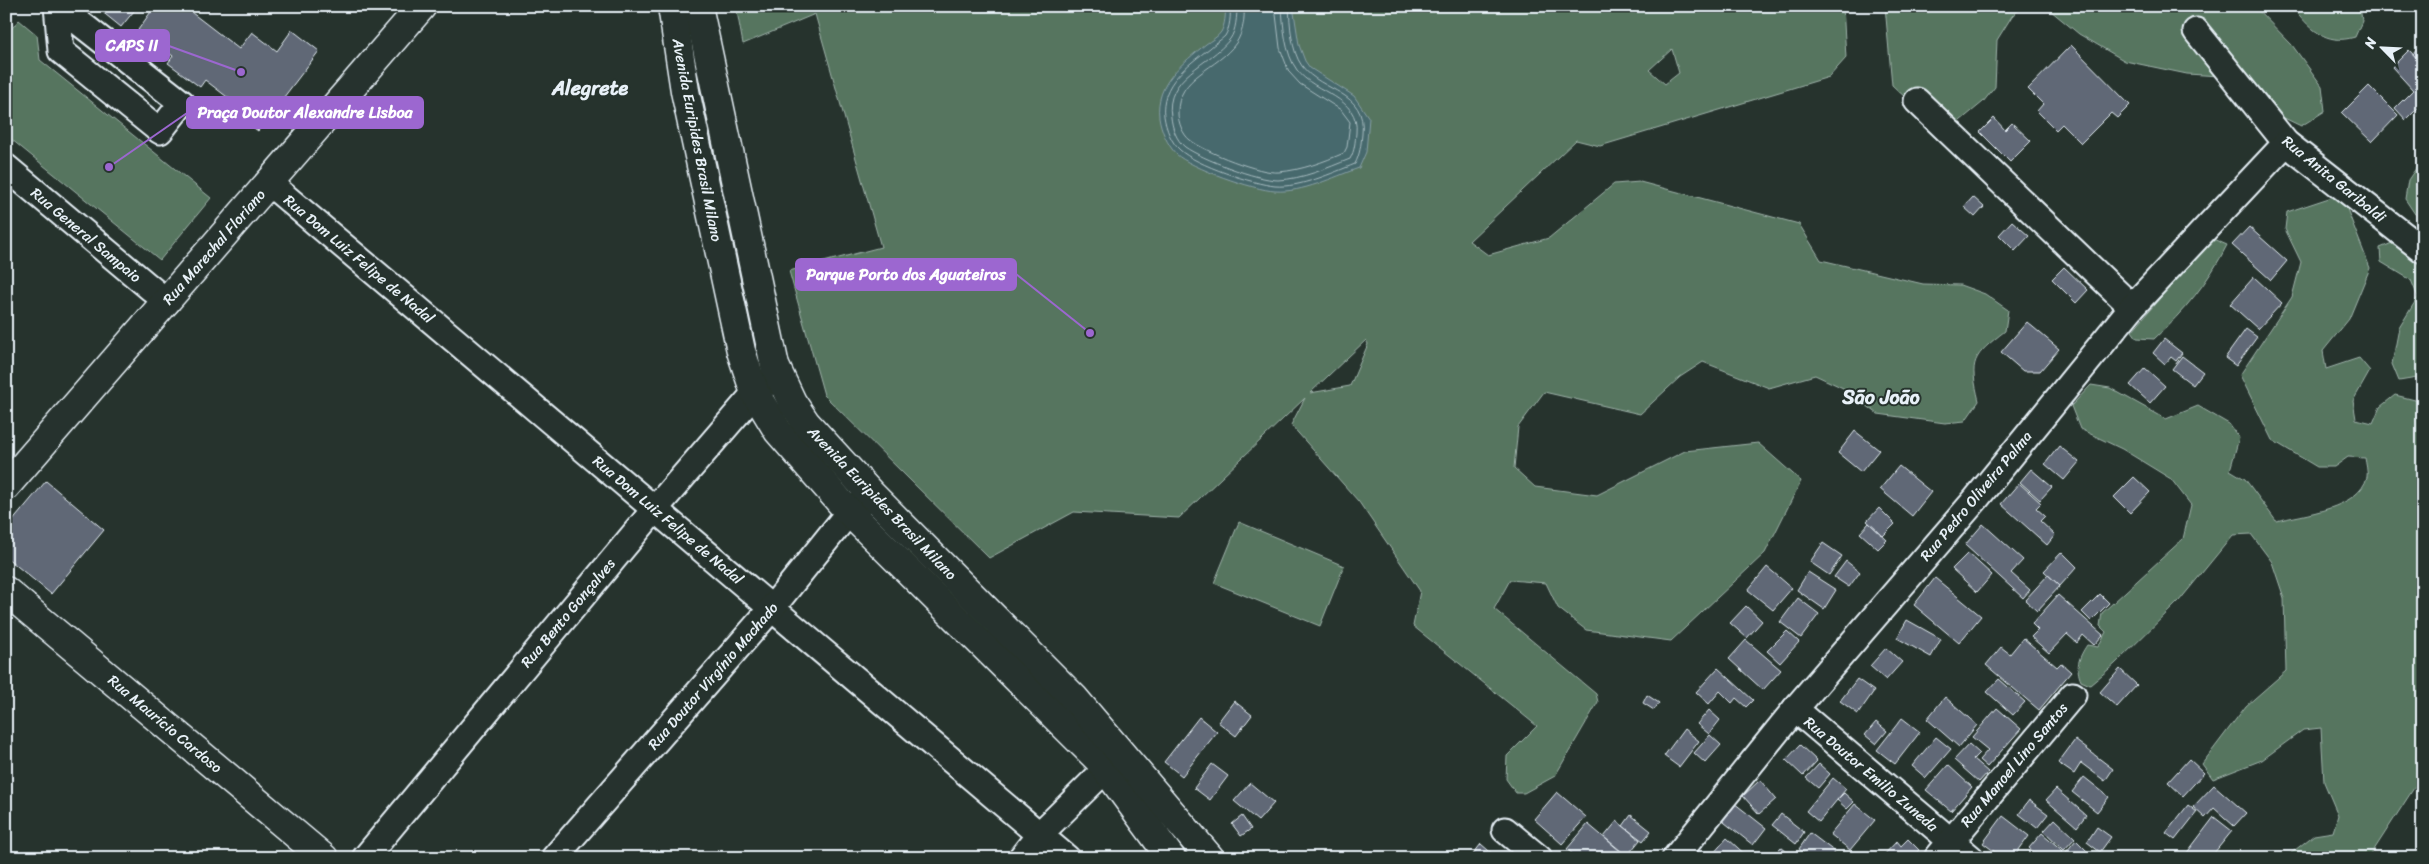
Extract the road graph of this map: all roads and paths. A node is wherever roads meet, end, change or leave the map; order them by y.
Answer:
1 (58, 6) edge
2 (422, 6) edge
3 (672, 6) edge
4 (698, 6) edge
5 (2196, 31) dead end
6 (1917, 102) dead end
7 (2286, 143) junction
8 (6, 167) edge
9 (733, 172) junction
10 (704, 178) junction
11 (269, 183) junction
12 (2423, 250) edge
13 (167, 302) junction
14 (2132, 307) junction
15 (779, 377) junction
16 (756, 393) junction
17 (6, 486) edge
18 (871, 494) junction
19 (655, 508) junction
20 (849, 512) junction
21 (6, 591) edge
22 (772, 608) junction
23 (2072, 696) dead end
24 (1795, 709) junction
25 (1113, 761) junction
26 (1505, 830) dead end
27 (1040, 834) junction
28 (1944, 849) edge
29 (324, 858) edge
30 (365, 858) edge
31 (554, 858) edge
32 (1021, 858) edge
33 (1067, 858) edge
34 (1171, 858) edge
35 (1210, 858) edge
36 (1539, 858) edge
37 (1675, 858) edge
38 (1971, 858) edge

1 - 1 street
2 - 11 main road, Rua Marechal Floriano
3 - 10 main road, Avenida Euripides Brasil Milano
4 - 9 main road, Avenida Euripides Brasil Milano
5 - 7 street, Rua Anita Garibaldi
6 - 14 street
7 - 12 street, Rua Anita Garibaldi
7 - 14 street, Rua Pedro Oliveira Palma
8 - 13 street, Rua General Sampaio
9 - 10 main road
9 - 15 main road, Avenida Euripides Brasil Milano
10 - 16 main road, Avenida Euripides Brasil Milano
11 - 13 main road, Rua Marechal Floriano
11 - 19 street, Rua Dom Luiz Felipe de Nadal
13 - 17 main road, Rua Marechal Floriano
14 - 24 street, Rua Pedro Oliveira Palma
15 - 16 street, Rua Bento Gonçalves
15 - 18 main road, Avenida Euripides Brasil Milano
16 - 19 street, Rua Bento Gonçalves
16 - 20 main road, Avenida Euripides Brasil Milano
18 - 20 street, Rua Doutor Virgínio Machado
18 - 25 main road, Avenida Euripides Brasil Milano
19 - 22 street, Rua Dom Luiz Felipe de Nadal
19 - 30 street, Rua Bento Gonçalves
20 - 22 street, Rua Doutor Virgínio Machado
20 - 25 main road, Avenida Euripides Brasil Milano
21 - 29 main road, Rua Maurício Cardoso
22 - 27 street, Rua Dom Luiz Felipe de Nadal
22 - 31 street, Rua Doutor Virgínio Machado
23 - 28 street, Rua Manoel Lino Santos
24 - 28 street, Rua Doutor Emilio Zuneda
24 - 37 street, Rua Pedro Oliveira Palma
25 - 27 street
25 - 34 main road, Avenida Euripides Brasil Milano
25 - 35 main road, Avenida Euripides Brasil Milano
26 - 36 street
27 - 32 street
27 - 33 street, Rua Dom Luiz Felipe de Nadal
28 - 38 street, Rua Doutor Emilio Zuneda

